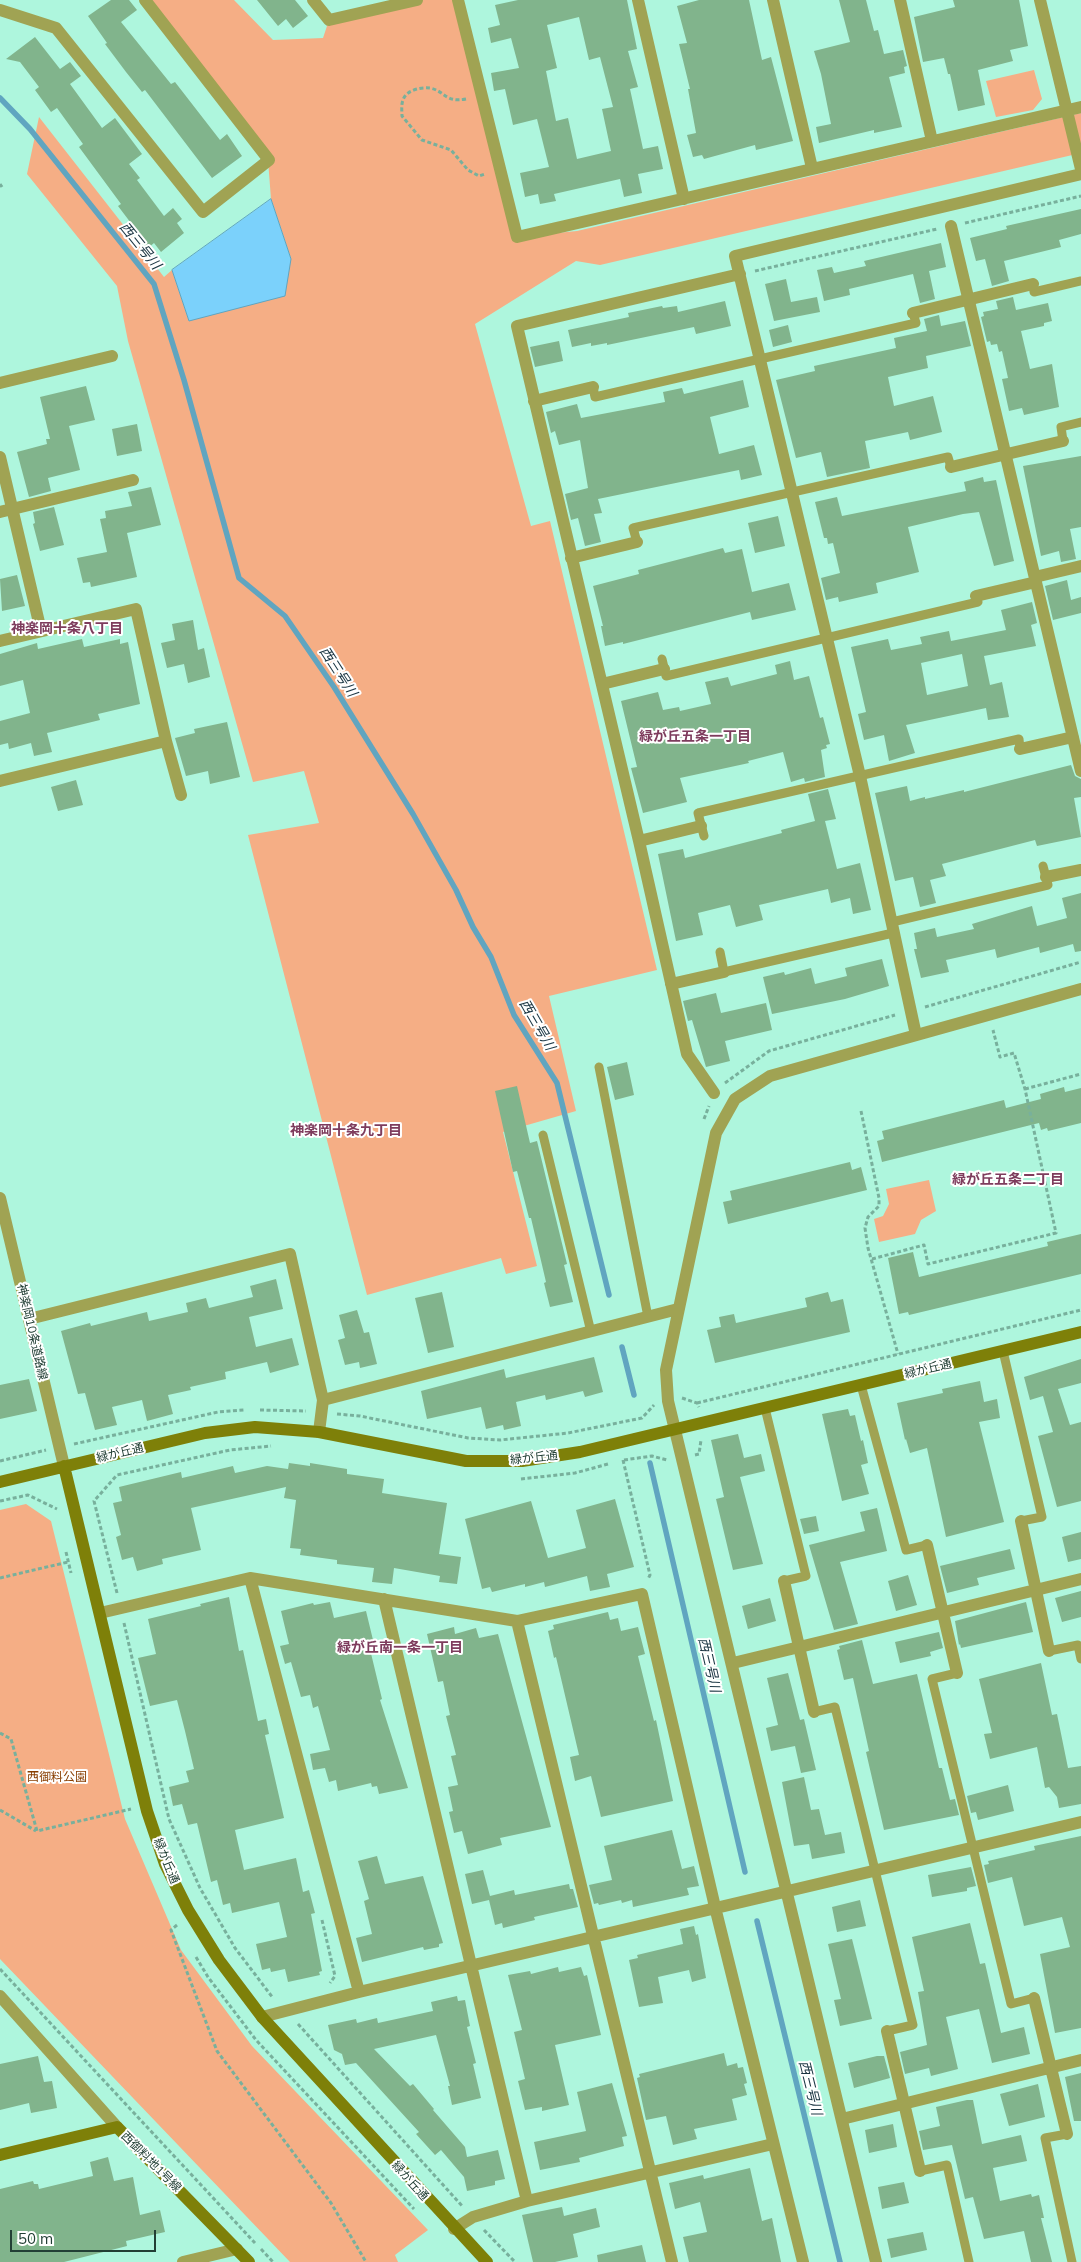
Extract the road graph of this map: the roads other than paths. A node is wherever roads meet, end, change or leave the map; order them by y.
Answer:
1 (145, 0) edge
2 (313, 0) edge
3 (416, 0) edge
4 (458, 0) edge
5 (638, 0) edge
6 (773, 0) edge
7 (900, 0) edge
8 (1040, 0) edge
9 (0, 10) edge
10 (1081, 106) edge
11 (1067, 110) junction
12 (932, 141) junction
13 (812, 168) junction
14 (1081, 169) edge
15 (1081, 174) edge
16 (684, 199) junction
17 (951, 226) road end
18 (740, 274) junction
19 (1081, 281) edge
20 (1033, 284) joint
21 (968, 300) junction
22 (913, 313) joint
23 (112, 356) dead end
24 (760, 358) junction
25 (0, 383) edge
26 (593, 387) joint
27 (534, 401) junction
28 (1081, 422) edge
29 (1063, 442) joint
30 (1006, 455) junction
31 (0, 456) edge
32 (951, 467) joint
33 (134, 480) dead end
34 (792, 492) junction
35 (6, 510) edge
36 (637, 542) joint
37 (571, 558) junction
38 (1081, 566) edge
39 (1035, 580) junction
40 (976, 596) joint
41 (41, 631) junction
42 (827, 637) junction
43 (0, 641) edge
44 (663, 664) joint
45 (602, 684) junction
46 (1075, 720) edge
47 (1073, 737) junction
48 (166, 741) junction
49 (1020, 749) joint
50 (1081, 771) edge
51 (860, 776) junction
52 (0, 781) edge
53 (181, 795) dead end
54 (703, 831) joint
55 (639, 841) junction
56 (1081, 870) edge
57 (1045, 872) joint
58 (893, 928) junction
59 (720, 952) dead end
60 (724, 972) junction
61 (671, 984) junction
62 (1081, 989) edge
63 (916, 1035) junction
64 (599, 1067) dead end
65 (714, 1093) road end
66 (543, 1134) dead end
67 (0, 1198) edge
68 (678, 1309) junction
69 (648, 1318) junction
70 (29, 1319) junction
71 (591, 1332) junction
72 (1081, 1332) edge
73 (1003, 1351) junction
74 (861, 1385) junction
75 (323, 1400) junction
76 (765, 1408) junction
77 (674, 1429) junction
78 (319, 1432) junction
79 (64, 1466) junction
80 (0, 1482) edge
81 (1021, 1521) joint
82 (927, 1545) joint
83 (250, 1578) junction
84 (1081, 1579) edge
85 (784, 1582) joint
86 (1035, 1590) junction
87 (384, 1600) junction
88 (943, 1611) junction
89 (100, 1613) junction
90 (517, 1621) junction
91 (798, 1647) junction
92 (1048, 1651) joint
93 (1081, 1659) edge
94 (733, 1663) junction
95 (958, 1673) joint
96 (814, 1712) joint
97 (1081, 1822) edge
98 (973, 1847) junction
99 (875, 1871) junction
100 (788, 1890) junction
101 (715, 1907) junction
102 (594, 1937) junction
103 (472, 1966) junction
104 (359, 1992) junction
105 (0, 1996) edge
106 (1034, 1998) joint
107 (262, 2018) junction
108 (887, 2031) joint
109 (1081, 2060) edge
110 (1052, 2067) junction
111 (903, 2105) junction
112 (842, 2119) junction
113 (117, 2127) junction
114 (1067, 2134) joint
115 (774, 2144) junction
116 (0, 2155) edge
117 (650, 2171) junction
118 (920, 2171) joint
119 (527, 2202) junction
120 (454, 2229) junction
121 (237, 2248) junction
122 (183, 2262) edge
123 (249, 2262) edge
124 (487, 2262) edge
125 (672, 2262) edge
126 (803, 2262) edge
127 (876, 2262) edge
128 (969, 2262) edge
129 (1072, 2262) edge

1 - 9 street
2 - 3 street
4 - 16 street
5 - 16 street
6 - 13 street
7 - 12 street
8 - 11 street
10 - 11 street
11 - 12 street
11 - 14 street
12 - 13 street
13 - 16 street
15 - 18 street
17 - 21 street
18 - 24 street
18 - 27 street
19 - 20 lane
20 - 21 street
21 - 22 street
21 - 30 street
22 - 24 lane
23 - 25 street
24 - 26 lane
24 - 34 street
26 - 27 street
27 - 37 street
28 - 29 lane
29 - 30 street
30 - 32 street
30 - 39 street
31 - 35 street
32 - 34 lane
33 - 35 street
34 - 36 lane
34 - 42 street
35 - 41 street
36 - 37 street
37 - 45 street
38 - 39 street
39 - 40 street
39 - 46 street
40 - 42 lane
41 - 43 street
41 - 48 street
42 - 44 lane
42 - 51 street
44 - 45 street
45 - 55 street
46 - 47 street
47 - 49 street
47 - 50 street
48 - 52 street
48 - 53 street
49 - 51 lane
51 - 54 lane
51 - 58 street
54 - 55 street
55 - 61 street
56 - 57 street
57 - 58 lane
58 - 60 lane
58 - 63 street
59 - 60 lane
60 - 61 street
61 - 65 street
62 - 63 street
63 - 68 street
64 - 69 lane
66 - 71 lane
67 - 70 street, 神楽岡10条道路線
68 - 69 street
68 - 77 street
69 - 71 street
70 - 75 street
70 - 79 street, 神楽岡10条道路線
71 - 75 street
72 - 73 street, 緑が丘通
73 - 74 street, 緑が丘通
73 - 81 lane
74 - 76 street, 緑が丘通
74 - 82 lane
75 - 78 street
76 - 77 street, 緑が丘通
76 - 85 lane
77 - 78 street, 緑が丘通
77 - 94 street
78 - 79 street, 緑が丘通
79 - 80 street
79 - 89 street, 緑が丘通
81 - 86 street
82 - 88 street
83 - 87 street
83 - 89 street
83 - 104 street
84 - 86 street
85 - 91 street
86 - 88 street
86 - 92 street
87 - 90 street
87 - 103 street
88 - 91 street
88 - 95 street
89 - 107 street, 緑が丘通
90 - 101 street
90 - 102 street
91 - 94 street
91 - 96 street
92 - 93 lane
94 - 100 street
95 - 98 lane
96 - 99 lane
97 - 98 street
98 - 99 street
98 - 106 lane
99 - 100 street
99 - 108 lane
100 - 101 street
100 - 112 street
101 - 102 street
101 - 115 street
102 - 103 street
102 - 117 street
103 - 104 street
103 - 119 street
104 - 107 street
105 - 113 street
106 - 110 street
107 - 120 street, 緑が丘通
108 - 111 street
109 - 110 street
110 - 111 street
110 - 114 street
111 - 112 street
111 - 118 street
112 - 127 street
113 - 116 street, 西御料地1号線
113 - 121 street, 西御料地1号線
114 - 129 lane
115 - 117 street
115 - 126 street
117 - 119 street
117 - 125 street
118 - 128 lane
119 - 120 street
120 - 124 street, 緑が丘通
121 - 122 street
121 - 123 street, 西御料地1号線

